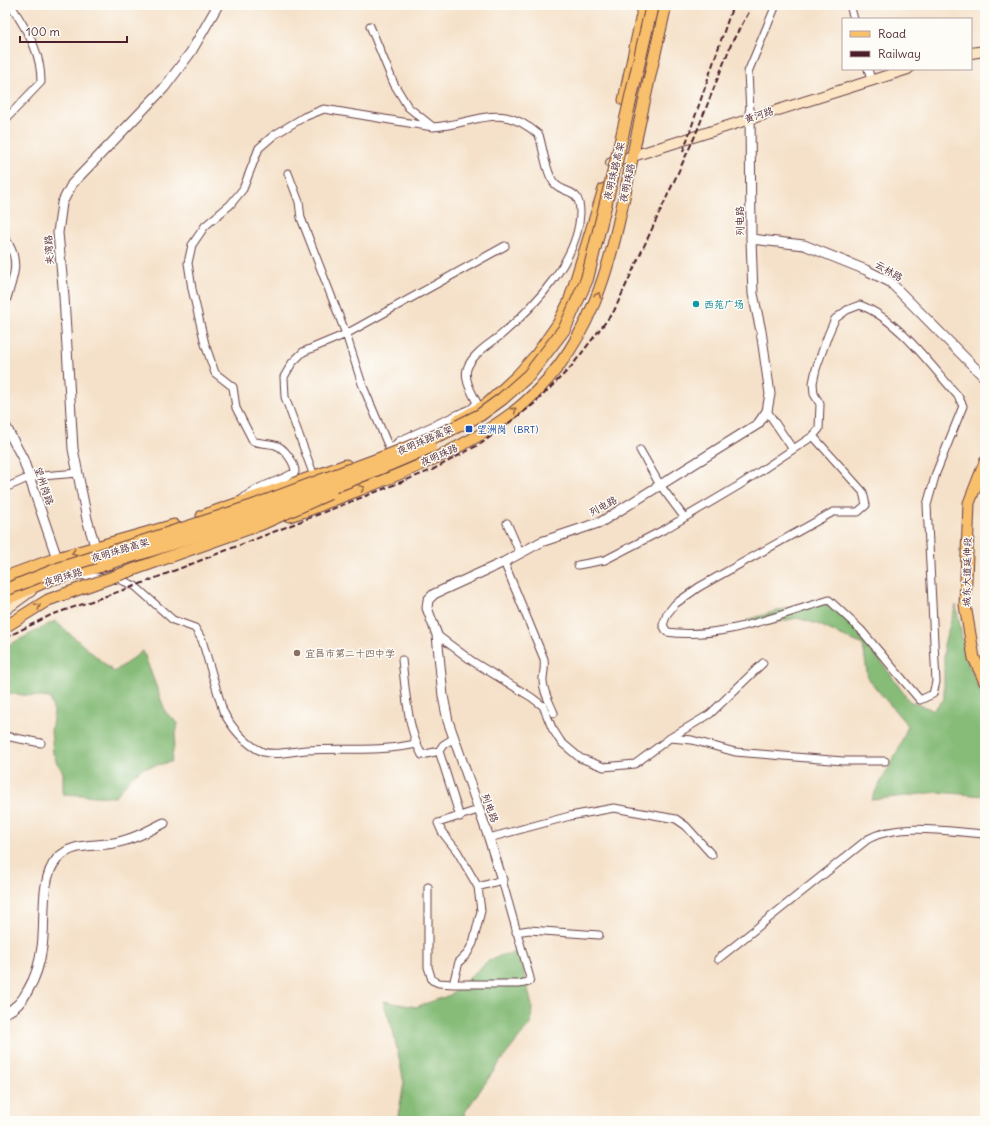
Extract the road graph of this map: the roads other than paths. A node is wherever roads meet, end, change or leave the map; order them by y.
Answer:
1 (11, 5) edge
2 (218, 5) edge
3 (644, 5) edge
4 (652, 5) edge
5 (659, 5) edge
6 (666, 5) edge
7 (776, 5) edge
8 (850, 5) edge
9 (854, 18) edge
10 (370, 26) dead end
11 (985, 51) edge
12 (972, 53) edge
13 (985, 58) edge
14 (972, 59) edge
15 (881, 70) edge
16 (900, 70) edge
17 (869, 74) edge
18 (750, 115) junction
19 (5, 120) edge
20 (433, 127) junction
21 (633, 153) junction
22 (612, 160) junction
23 (288, 173) dead end
24 (5, 238) edge
25 (751, 239) junction
26 (505, 246) dead end
27 (5, 305) edge
28 (346, 334) junction
29 (985, 378) edge
30 (767, 411) junction
31 (5, 425) edge
32 (813, 436) junction
33 (792, 448) junction
34 (390, 450) junction
35 (640, 450) dead end
36 (985, 462) edge
37 (985, 472) edge
38 (78, 473) junction
39 (314, 476) junction
40 (364, 476) junction
41 (30, 477) junction
42 (660, 485) junction
43 (5, 488) edge
44 (237, 505) junction
45 (684, 517) junction
46 (507, 523) dead end
47 (95, 546) junction
48 (520, 553) junction
49 (57, 558) junction
50 (504, 562) junction
51 (102, 565) junction
52 (578, 565) dead end
53 (71, 574) junction
54 (40, 584) junction
55 (7, 586) edge
56 (5, 600) edge
57 (5, 610) edge
58 (5, 627) edge
59 (437, 635) junction
60 (402, 660) dead end
61 (763, 663) dead end
62 (985, 670) edge
63 (985, 682) edge
64 (554, 713) dead end
65 (5, 736) edge
66 (454, 738) junction
67 (670, 738) junction
68 (41, 743) dead end
69 (416, 744) junction
70 (439, 751) junction
71 (885, 761) dead end
72 (478, 810) junction
73 (460, 816) junction
74 (164, 823) dead end
75 (985, 834) edge
76 (489, 838) junction
77 (712, 855) dead end
78 (502, 880) junction
79 (428, 887) dead end
80 (478, 887) junction
81 (516, 932) junction
82 (599, 935) dead end
83 (718, 959) dead end
84 (453, 984) junction
85 (5, 1013) edge

1 - 19 street
2 - 38 street, 夹湾路
3 - 22 main road, 夜明珠路
4 - 55 highway, 夜明珠路高架, bridge
5 - 40 highway, 夜明珠路高架, bridge
6 - 21 main road, 夜明珠路
7 - 18 street
8 - 9 street
10 - 20 street
11 - 12 main road
13 - 14 main road
15 - 17 main road, 黄河路
16 - 17 main road, 黄河路
17 - 18 main road, 黄河路
18 - 21 main road, 黄河路
18 - 25 street, 列电路
20 - 34 street
20 - 44 street
21 - 22 main road, 黄河路
51 -> 21 main road, 夜明珠路
22 - 34 main road, 夜明珠路
23 - 28 street
24 - 27 street
25 - 29 street, 云林路
25 - 30 street, 列电路
26 - 28 street
28 - 34 street
28 - 39 street
30 - 33 street
30 - 42 street, 列电路
31 - 41 street, 望州岗路
32 - 32 street
32 - 33 street
33 - 45 street
34 - 39 main road, 夜明珠路
35 - 42 street
36 - 63 main road, 城东大道延伸段
37 - 62 main road, 城东大道延伸段
38 - 41 street
38 - 47 street, 夹湾路
39 - 44 main road, 夜明珠路
40 - 51 highway, 夜明珠路高架, bridge
58 -> 40 main road, bridge
41 - 43 street
41 - 49 street, 望州岗路
42 - 45 street
42 - 48 street, 列电路
44 - 47 main road, 夜明珠路
45 - 52 street
46 - 48 street
47 -> 49 main road, 夜明珠路
48 - 50 street, 列电路
49 - 55 main road, 夜明珠路
50 - 59 street, 列电路
50 - 64 street
51 - 53 main road, 夜明珠路
53 - 54 main road, 夜明珠路
53 - 69 street
54 - 56 main road, 夜明珠路
54 - 57 main road
59 - 66 street, 列电路
59 - 67 street
60 - 69 street
61 - 67 street
65 - 68 street
66 - 70 street
66 - 72 street, 列电路
67 - 71 street
69 - 70 street
70 - 73 street
72 - 73 street
72 - 76 street, 列电路
73 - 80 street
74 - 85 street
75 - 83 street
76 - 77 street
76 - 78 street, 列电路
78 - 80 street
78 - 81 street
79 - 84 street
80 - 84 street
81 - 82 street
81 - 84 street

